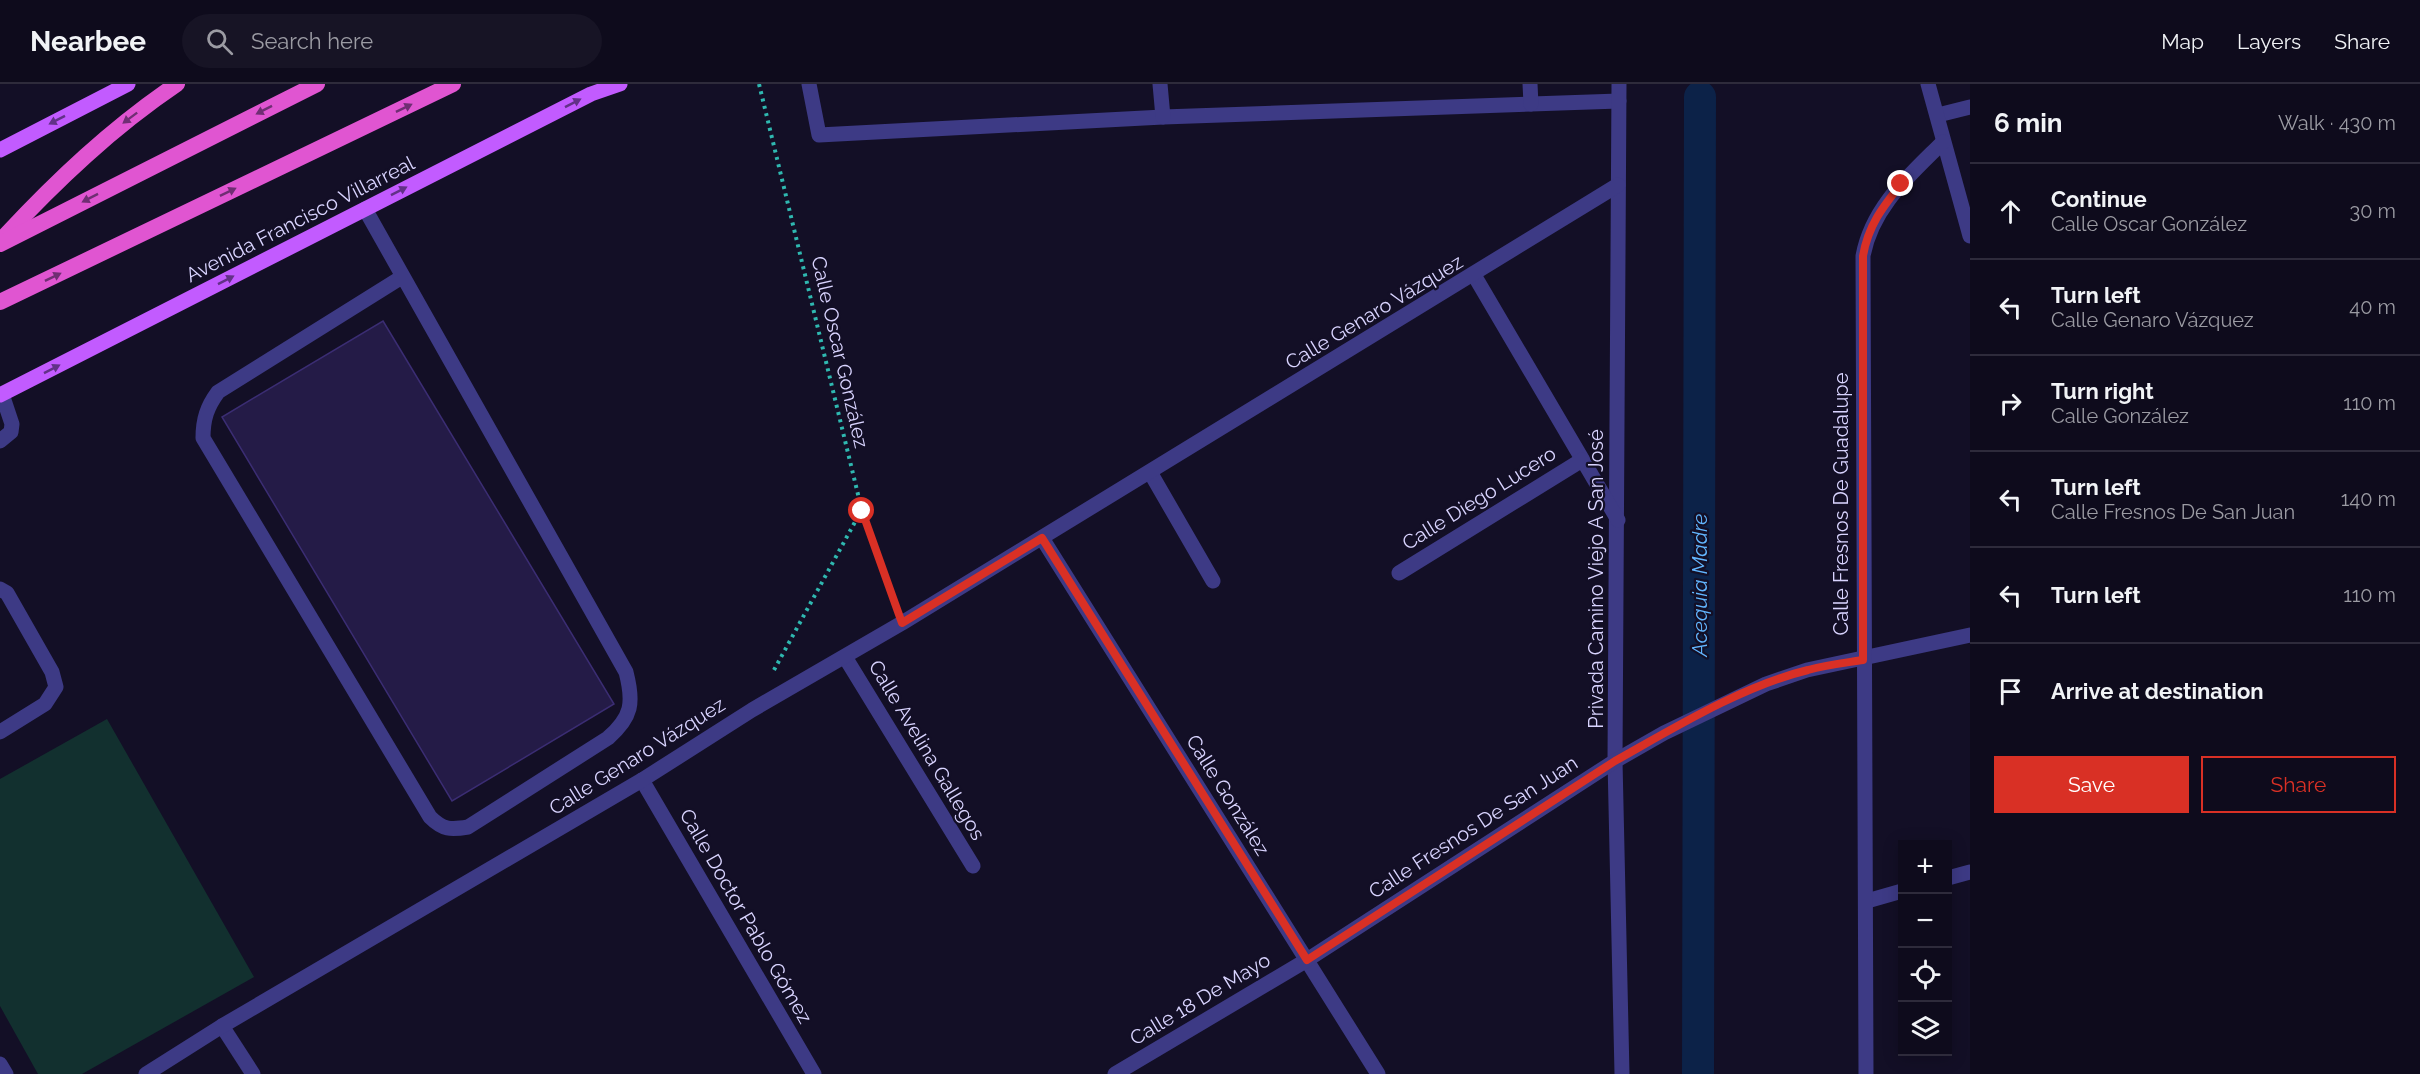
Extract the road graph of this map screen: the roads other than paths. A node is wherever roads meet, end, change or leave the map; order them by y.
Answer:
1 (128, 84) edge
2 (177, 84) edge
3 (316, 84) edge
4 (453, 84) edge
5 (620, 84) edge
6 (809, 84) edge
7 (1160, 84) edge
8 (1530, 84) edge
9 (1619, 84) edge
10 (1928, 84) edge
11 (1618, 101) junction
12 (1531, 104) junction
13 (1970, 107) edge
14 (1938, 115) junction
15 (1163, 117) junction
16 (1943, 142) junction
17 (0, 150) edge
18 (1618, 185) junction
19 (365, 209) junction
20 (1970, 236) edge
21 (0, 243) edge
22 (1474, 275) junction
23 (402, 277) junction
24 (0, 302) edge
25 (1, 395) edge
26 (0, 441) edge
27 (1582, 460) junction
28 (1150, 472) junction
29 (1618, 520) junction
30 (1042, 538) junction
31 (1399, 573) dead end
32 (1213, 581) dead end
33 (0, 589) edge
34 (1970, 635) edge
35 (845, 657) junction
36 (1863, 660) junction
37 (0, 732) edge
38 (1615, 761) junction
39 (642, 780) junction
40 (973, 866) dead end
41 (1970, 872) edge
42 (1952, 877) edge
43 (1898, 892) edge
44 (1867, 901) junction
45 (1307, 960) junction
46 (222, 1026) junction
47 (0, 1064) edge
48 (6, 1074) edge
49 (146, 1074) edge
50 (253, 1074) edge
51 (814, 1074) edge
52 (1115, 1074) edge
53 (1378, 1074) edge
54 (1622, 1074) edge
55 (1866, 1074) edge

1 -> 17 main road
2 -> 21 highway
3 -> 21 highway
24 -> 4 highway
19 -> 5 main road, Avenida Francisco Villarreal
6 - 15 street
7 - 15 street
8 - 12 street
9 - 11 street, Privada Camino Viejo A San José
10 - 14 street
11 - 12 street
11 - 18 street, Privada Camino Viejo A San José
12 - 15 street
13 - 14 street
14 - 16 street
16 - 20 street
16 - 36 street, Calle Fresnos De Guadalupe
18 - 22 street, Calle Genaro Vázquez
18 - 29 street, Privada Camino Viejo A San José
19 - 23 street
25 -> 19 main road, Avenida Francisco Villarreal
22 - 27 street, Calle Diego Lucero
22 - 28 street, Calle Genaro Vázquez
23 - 23 street
25 - 26 street
27 - 29 street, Calle Diego Lucero
27 - 31 street, Calle Diego Lucero
28 - 30 street, Calle Genaro Vázquez
28 - 32 street
29 - 38 street, Privada Camino Viejo A San José
30 - 35 street, Calle Genaro Vázquez
30 - 45 street, Calle González
33 - 37 street
34 - 36 street, Calle Fresnos De San Juan
35 - 39 street, Calle Genaro Vázquez
35 - 40 street, Calle Avelina Gallegos
36 - 38 street, Calle Fresnos De San Juan
36 - 44 street, Calle Fresnos De Guadalupe
38 - 45 street, Calle Fresnos De San Juan
38 - 54 street, Privada Camino Viejo A San José
39 - 46 street, Calle Genaro Vázquez
39 - 51 street, Calle Doctor Pablo Gómez
41 - 42 street
43 - 44 street
44 - 55 street, Calle Fresnos De Guadalupe
45 - 52 street, Calle 18 De Mayo
45 - 53 street, Calle González
46 - 49 street, Calle Genaro Vázquez
46 - 50 street
47 - 48 street

